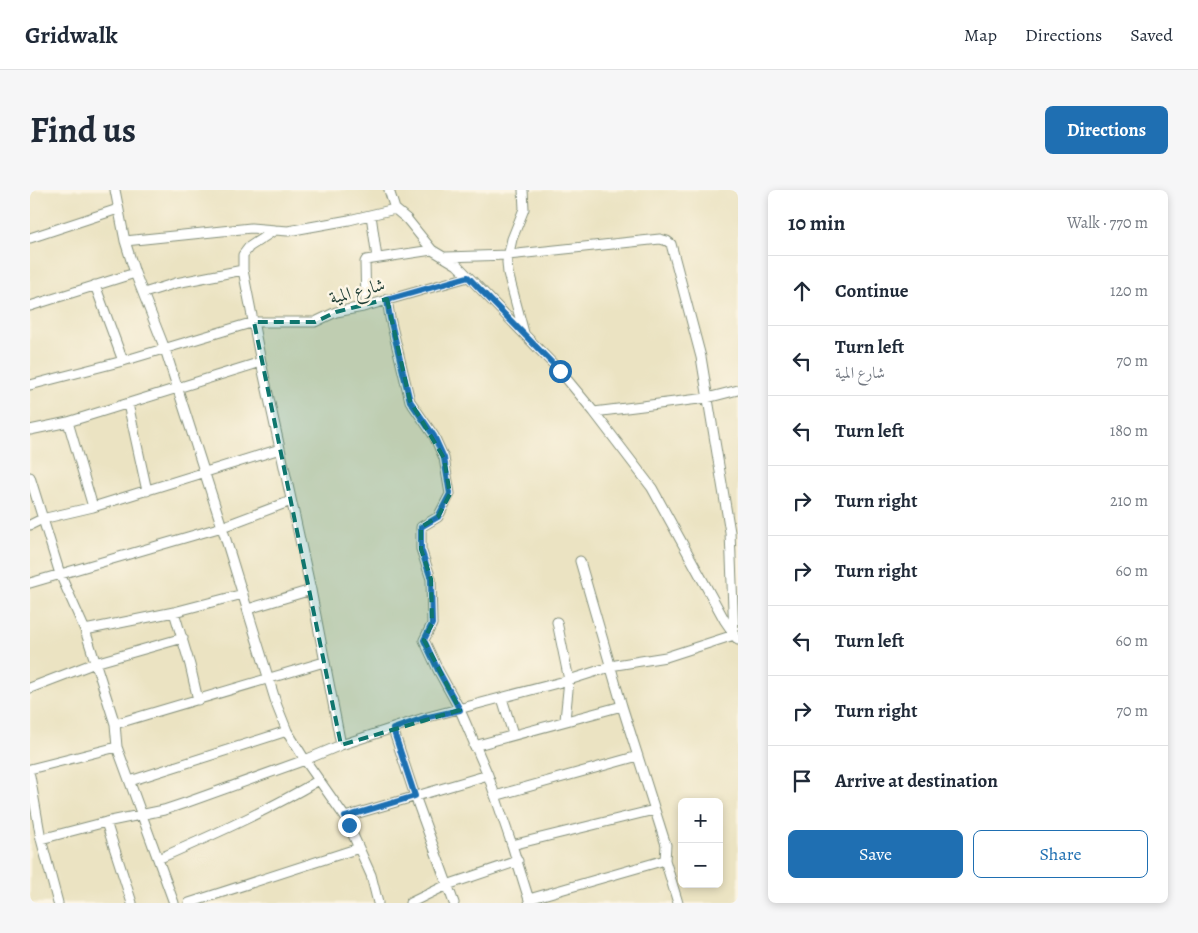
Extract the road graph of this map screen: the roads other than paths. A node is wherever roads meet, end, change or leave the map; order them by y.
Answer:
1 (114, 190) edge
2 (389, 190) edge
3 (523, 190) edge
4 (118, 209) junction
5 (395, 210) junction
6 (371, 215) junction
7 (275, 230) junction
8 (30, 238) edge
9 (125, 241) junction
10 (432, 250) junction
11 (508, 255) junction
12 (446, 257) junction
13 (376, 258) junction
14 (244, 270) junction
15 (136, 273) junction
16 (468, 277) junction
17 (95, 286) junction
18 (144, 293) junction
19 (387, 300) junction
20 (30, 306) edge
21 (366, 306) junction
22 (254, 322) junction
23 (525, 335) junction
24 (165, 349) junction
25 (123, 362) junction
26 (261, 362) junction
27 (30, 385) edge
28 (177, 388) junction
29 (738, 390) edge
30 (707, 398) junction
31 (128, 404) junction
32 (594, 412) junction
33 (68, 422) junction
34 (30, 430) edge
35 (280, 449) junction
36 (205, 473) junction
37 (30, 477) edge
38 (146, 491) junction
39 (291, 501) junction
40 (93, 507) junction
41 (42, 520) junction
42 (30, 525) edge
43 (222, 527) junction
44 (580, 561) dead end
45 (60, 574) junction
46 (30, 583) edge
47 (311, 590) junction
48 (243, 594) junction
49 (248, 609) junction
50 (174, 612) junction
51 (557, 622) dead end
52 (85, 630) junction
53 (736, 637) edge
54 (183, 638) junction
55 (324, 662) junction
56 (95, 663) junction
57 (610, 667) junction
58 (269, 678) junction
59 (569, 680) junction
60 (30, 688) edge
61 (502, 698) junction
62 (198, 700) junction
63 (622, 706) junction
64 (460, 710) junction
65 (565, 720) junction
66 (115, 724) junction
67 (393, 729) junction
68 (287, 731) junction
69 (513, 734) junction
70 (341, 745) junction
71 (474, 746) junction
72 (117, 747) junction
73 (638, 756) junction
74 (305, 760) junction
75 (30, 769) edge
76 (488, 775) junction
77 (30, 776) edge
78 (319, 780) junction
79 (130, 781) junction
80 (415, 796) junction
81 (495, 796) junction
82 (654, 810) junction
83 (143, 815) junction
84 (345, 817) junction
85 (106, 822) junction
86 (42, 839) junction
87 (512, 845) junction
88 (359, 848) junction
89 (158, 859) junction
90 (665, 860) junction
91 (518, 861) junction
92 (448, 885) junction
93 (212, 899) edge
94 (529, 901) edge
95 (58, 903) edge
96 (132, 903) edge
97 (174, 903) edge
98 (189, 903) edge
99 (378, 903) edge
100 (410, 903) edge
101 (454, 903) edge
102 (678, 903) edge

1 - 4 street
2 - 5 street
3 - 11 street
4 - 8 street
4 - 9 street
5 - 6 street
5 - 10 street
6 - 7 street
6 - 13 street
7 - 9 street
7 - 14 street
9 - 15 street
10 - 12 street
10 - 13 street
11 - 12 street
11 - 23 street
11 - 30 street
12 - 16 street
13 - 21 street
14 - 18 street
14 - 22 street
15 - 17 street
15 - 18 street
16 - 19 street, شارع المية
16 - 23 street
17 - 20 street
17 - 25 street
18 - 24 street
19 - 21 street, شارع المية
19 - 64 street
21 - 22 street, شارع المية
22 - 24 street, شارع المية
22 - 26 street
23 - 32 street
24 - 25 street, شارع المية
24 - 28 street
25 - 27 street, شارع المية
26 - 28 street
26 - 35 street
28 - 31 street
28 - 36 street
29 - 30 street
30 - 32 street
30 - 53 street
31 - 33 street
31 - 38 street
32 - 53 street
33 - 34 street
33 - 40 street
35 - 36 street
35 - 39 street
36 - 38 street
36 - 43 street
37 - 41 street
38 - 40 street
39 - 43 street
39 - 47 street
40 - 41 street
41 - 42 street
41 - 45 street
43 - 45 street
43 - 48 street
44 - 57 street
45 - 46 street
45 - 52 street
47 - 49 street
47 - 55 street
48 - 49 street
48 - 50 street
49 - 58 street
50 - 52 street
50 - 54 street
51 - 59 street
52 - 56 street
53 - 57 street
54 - 56 street
54 - 62 street
55 - 58 street
55 - 70 street
56 - 60 street
56 - 66 street
57 - 59 street
57 - 63 street
58 - 62 street
58 - 68 street
59 - 61 street
59 - 65 street
61 - 64 street
61 - 69 street
62 - 66 street
63 - 65 street
63 - 73 street
64 - 67 street
64 - 71 street
65 - 69 street
66 - 72 street
67 - 70 street
67 - 80 street
68 - 74 street
68 - 79 street
69 - 71 street
70 - 74 street
71 - 76 street
72 - 75 street
72 - 79 street
73 - 81 street
73 - 82 street
74 - 78 street
74 - 83 street
76 - 80 street
76 - 81 street
77 - 86 street
78 - 84 street
78 - 89 street
79 - 83 street
80 - 84 street
80 - 92 street
81 - 87 street
82 - 87 street
82 - 90 street
83 - 85 street
83 - 89 street
84 - 88 street
85 - 86 street
85 - 96 street
86 - 95 street
87 - 91 street
88 - 93 street
88 - 99 street
89 - 97 street
90 - 94 street
90 - 102 street
91 - 92 street
91 - 94 street
92 - 100 street
92 - 101 street
93 - 98 street

